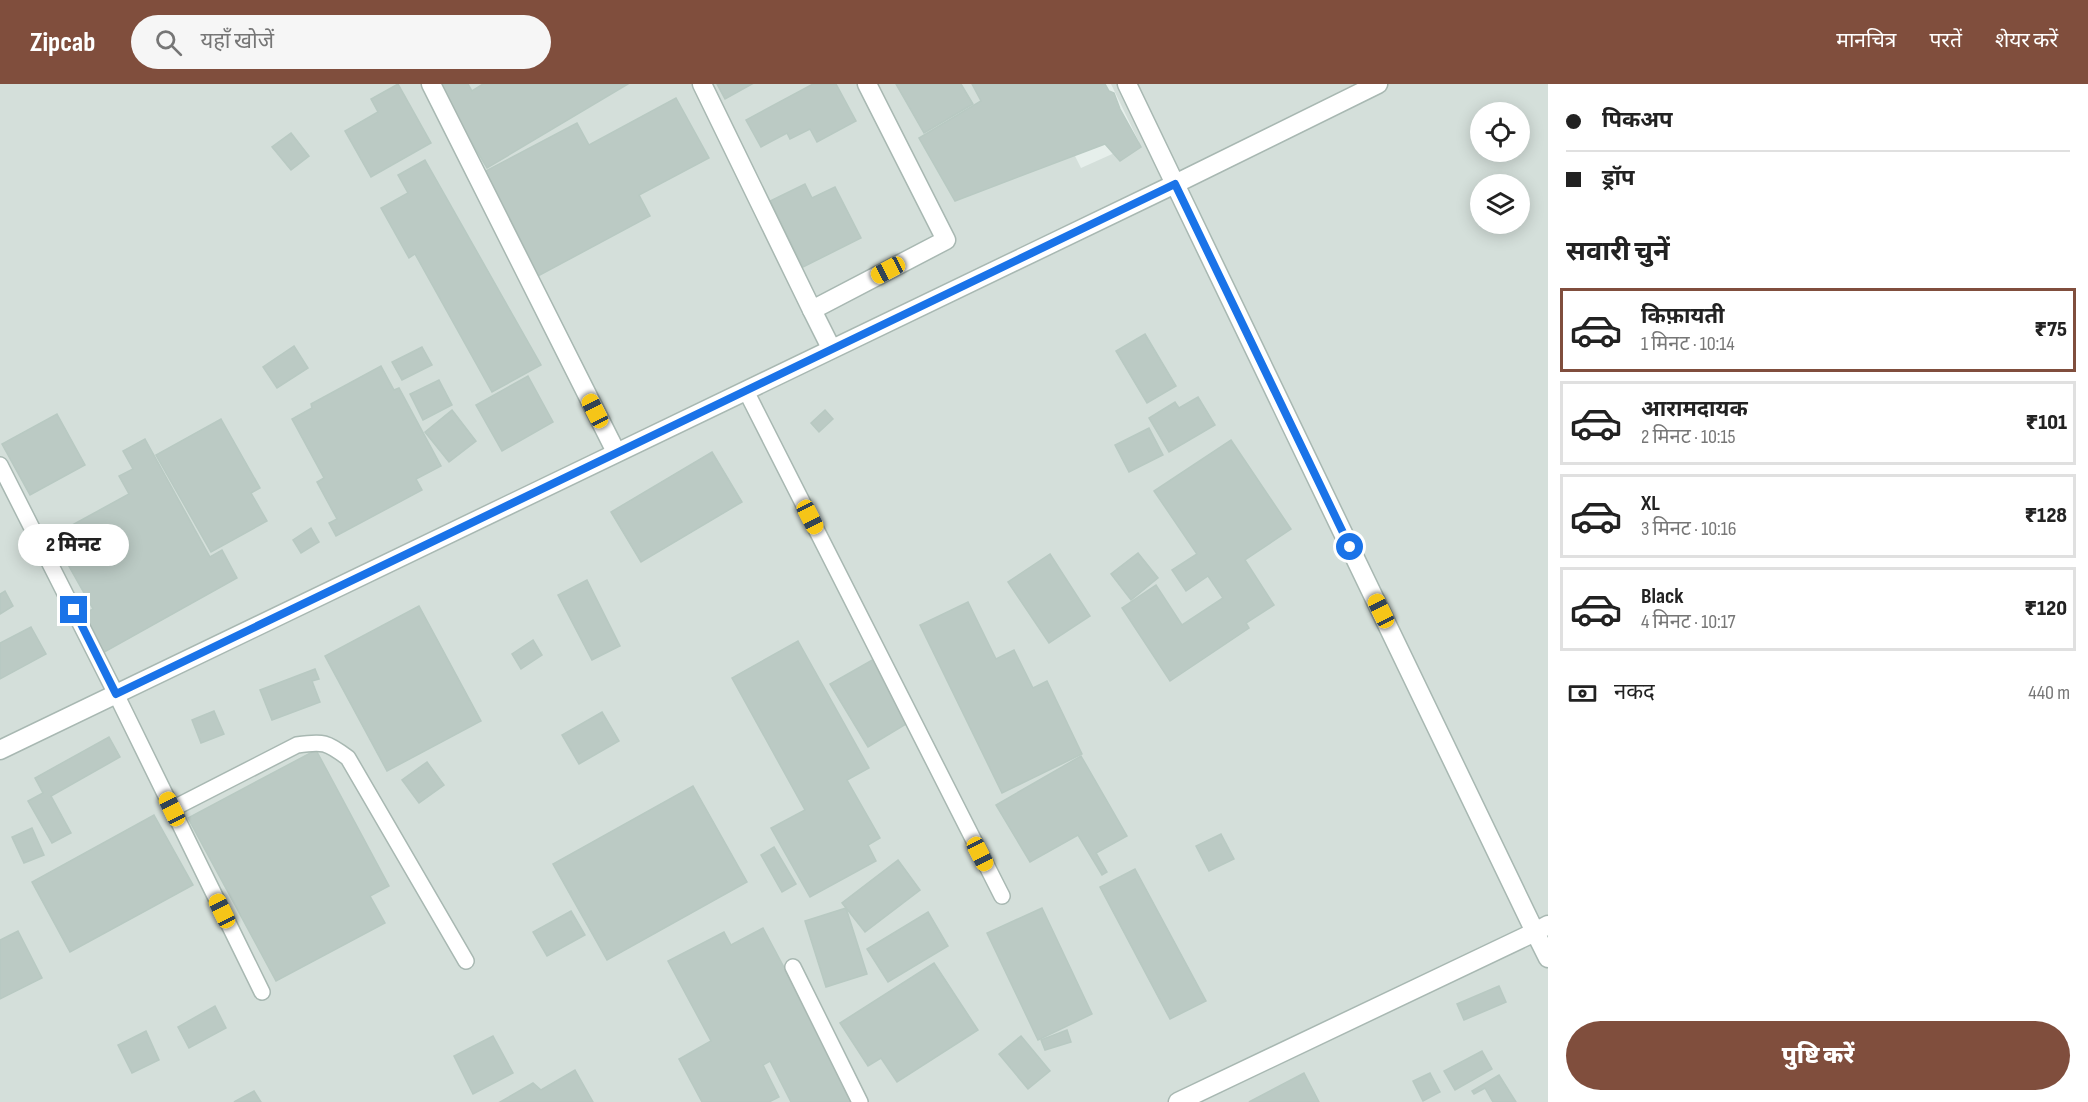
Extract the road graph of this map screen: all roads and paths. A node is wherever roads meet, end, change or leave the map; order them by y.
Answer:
1 (431, 84) edge
2 (702, 84) edge
3 (867, 84) edge
4 (1127, 84) edge
5 (1378, 84) edge
6 (1175, 184) junction
7 (812, 310) junction
8 (831, 348) junction
9 (746, 391) junction
10 (616, 452) junction
11 (0, 465) edge
12 (116, 694) junction
13 (0, 750) edge
14 (172, 809) junction
15 (1002, 896) dead end
16 (1542, 929) edge
17 (1548, 958) edge
18 (466, 961) dead end
19 (793, 967) dead end
20 (262, 992) dead end
21 (860, 1102) edge
22 (1178, 1102) edge

1 - 10 street
2 - 7 street
3 - 7 street
4 - 6 street
5 - 6 street
6 - 8 street
6 - 16 street
7 - 8 street
8 - 9 street
9 - 10 street
9 - 15 lane
10 - 12 street
11 - 12 lane
12 - 13 street
12 - 14 lane
14 - 18 lane
14 - 20 lane
16 - 17 street
16 - 22 street
19 - 21 lane

